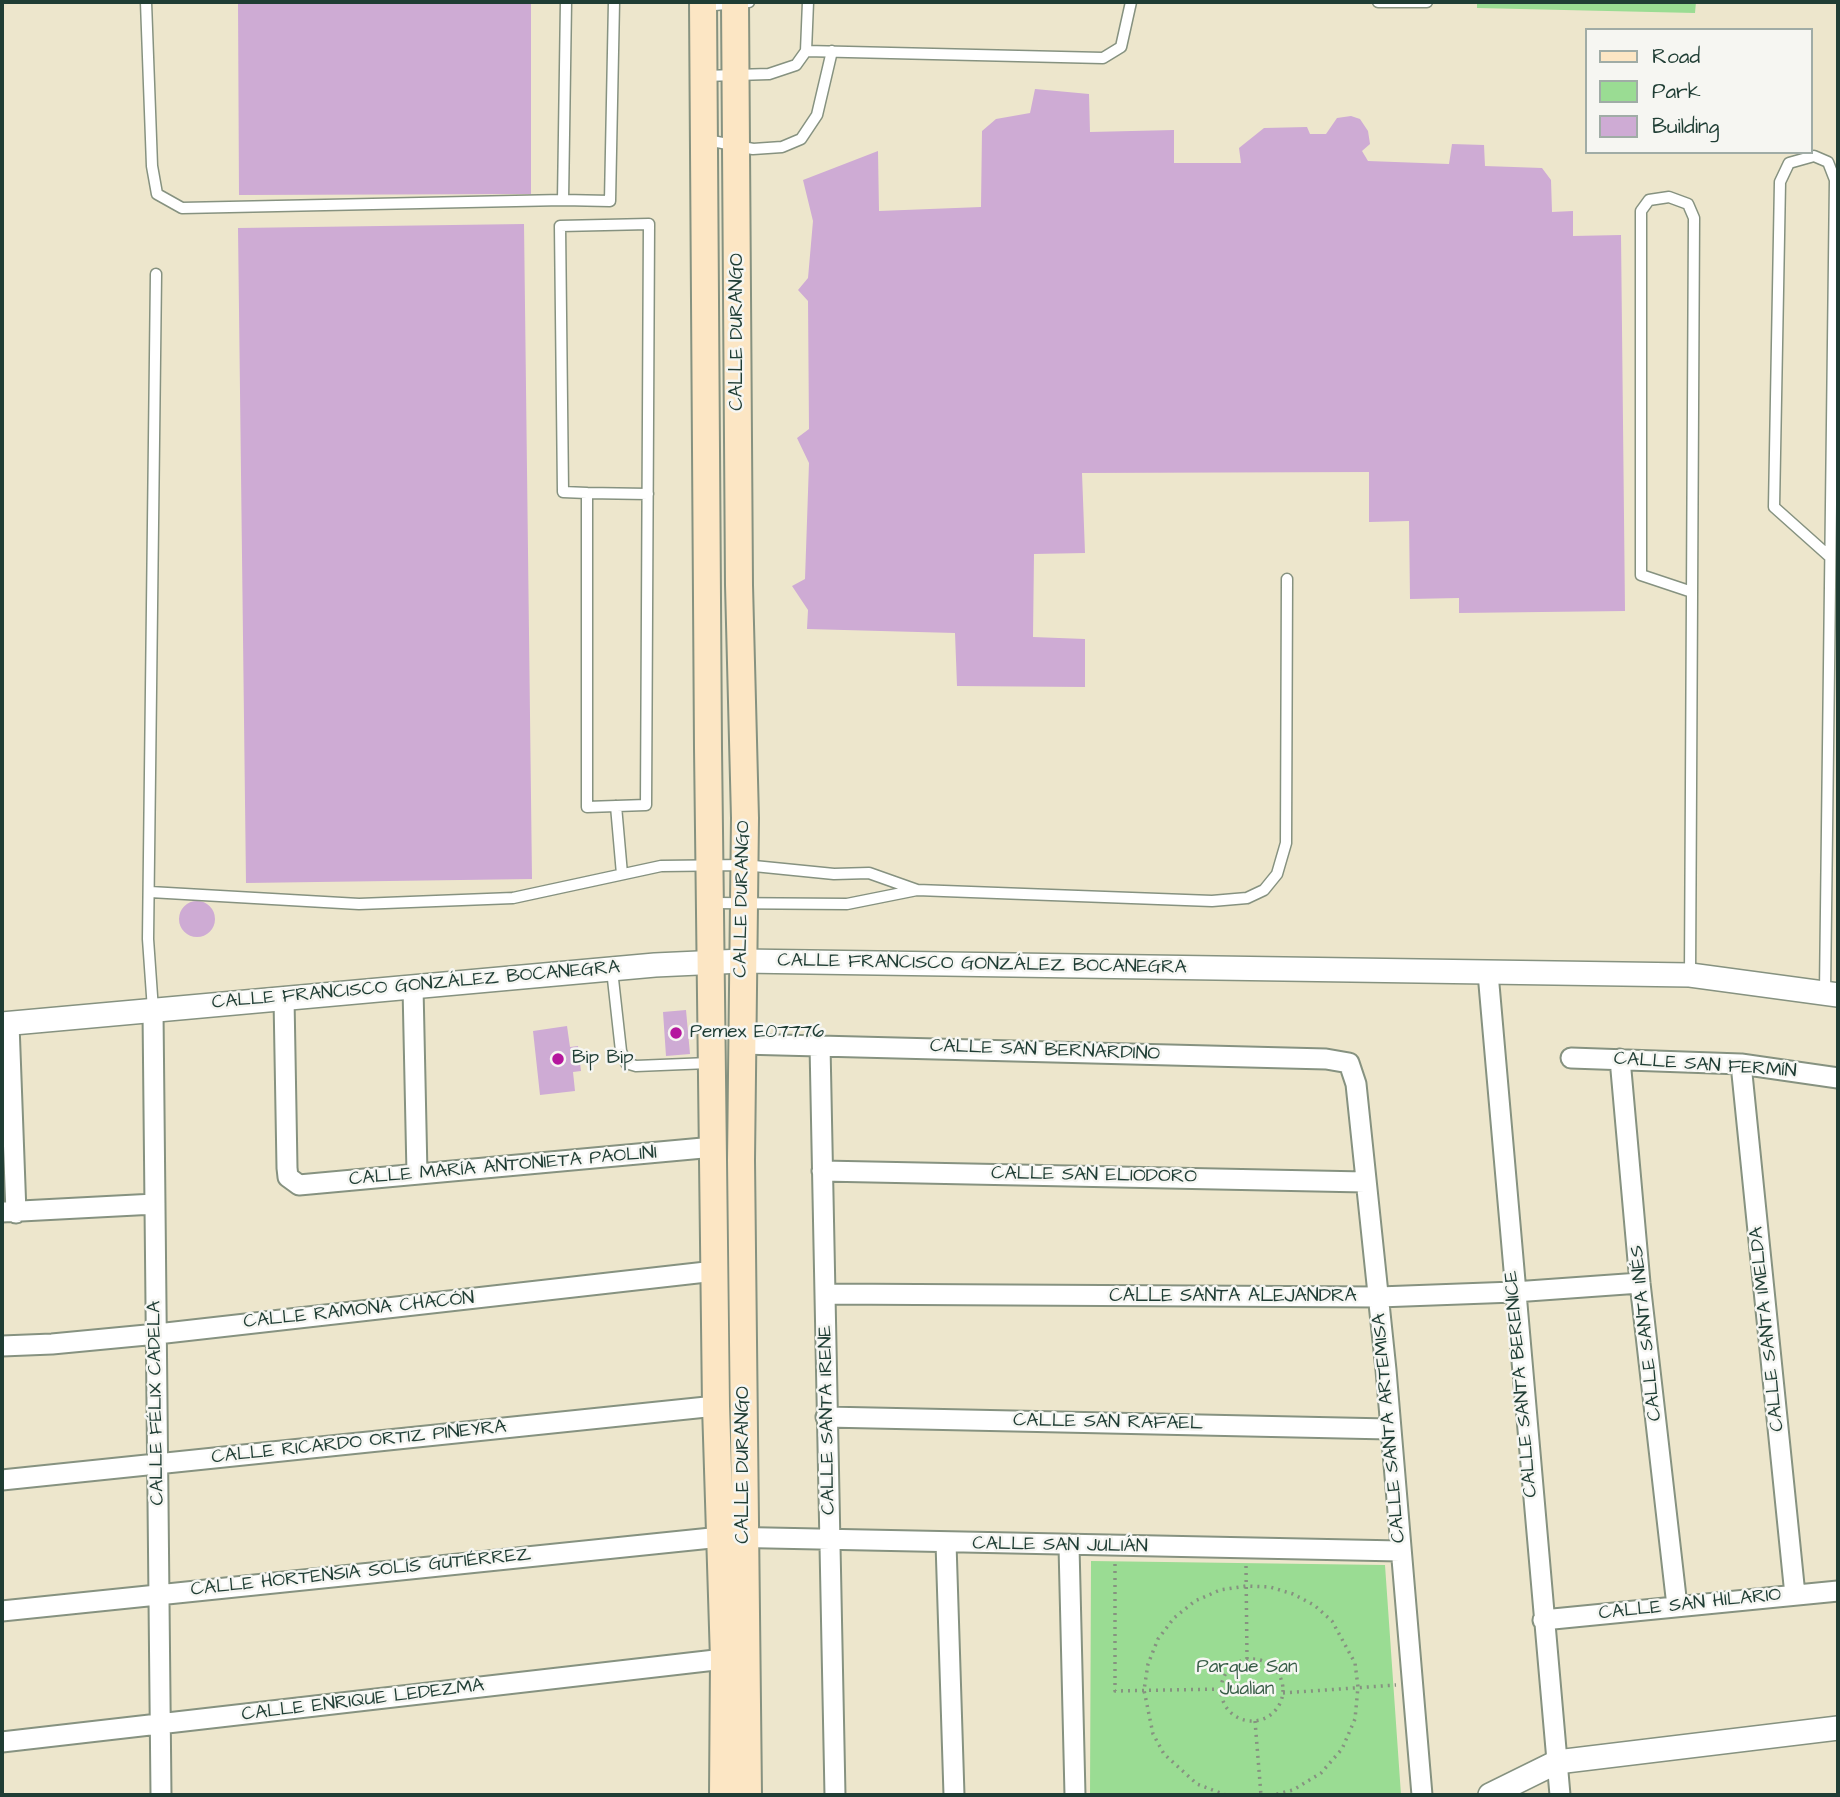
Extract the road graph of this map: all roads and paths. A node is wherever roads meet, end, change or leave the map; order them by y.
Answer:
1 (146, 2) edge
2 (566, 2) edge
3 (614, 2) edge
4 (808, 2) edge
5 (1131, 2) edge
6 (1378, 2) edge
7 (1427, 2) edge
8 (740, 3) edge
9 (703, 4) edge
10 (806, 51) junction
11 (832, 51) junction
12 (704, 76) junction
13 (736, 76) junction
14 (703, 139) junction
15 (737, 147) junction
16 (563, 200) junction
17 (156, 274) dead end
18 (587, 493) junction
19 (648, 494) junction
20 (1830, 557) junction
21 (1287, 579) dead end
22 (1692, 592) junction
23 (616, 806) junction
24 (744, 865) junction
25 (710, 866) junction
26 (622, 874) junction
27 (917, 890) junction
28 (150, 892) junction
29 (711, 903) junction
30 (744, 903) junction
31 (742, 961) junction
32 (711, 962) junction
33 (612, 968) junction
34 (1488, 973) junction
35 (1689, 975) junction
36 (413, 987) junction
37 (1832, 994) edge
38 (284, 998) junction
39 (153, 1010) junction
40 (6, 1024) edge
41 (741, 1044) junction
42 (820, 1045) junction
43 (1571, 1058) dead end
44 (1620, 1059) junction
45 (713, 1063) junction
46 (1349, 1063) joint
47 (1741, 1064) junction
48 (1838, 1078) edge
49 (714, 1147) junction
50 (822, 1171) junction
51 (416, 1174) junction
52 (1365, 1182) junction
53 (155, 1204) junction
54 (9, 1213) edge
55 (715, 1271) junction
56 (1640, 1283) junction
57 (1514, 1293) junction
58 (825, 1294) junction
59 (1379, 1297) junction
60 (156, 1334) junction
61 (2, 1346) edge
62 (716, 1406) junction
63 (826, 1417) junction
64 (1389, 1429) junction
65 (158, 1464) junction
66 (2, 1480) edge
67 (732, 1537) junction
68 (830, 1539) junction
69 (946, 1543) junction
70 (1069, 1546) junction
71 (1246, 1550) junction
72 (1400, 1551) junction
73 (1115, 1560) dead end
74 (1246, 1586) junction
75 (1838, 1591) edge
76 (159, 1593) junction
77 (1795, 1595) junction
78 (1677, 1606) junction
79 (2, 1611) edge
80 (1543, 1620) junction
81 (723, 1659) junction
82 (1247, 1659) junction
83 (1412, 1684) junction
84 (1358, 1687) junction
85 (1221, 1689) junction
86 (1144, 1690) junction
87 (1283, 1693) junction
88 (1255, 1721) junction
89 (160, 1724) junction
90 (1838, 1728) edge
91 (2, 1742) edge
92 (1557, 1762) junction
93 (161, 1795) edge
94 (726, 1795) edge
95 (835, 1795) edge
96 (954, 1795) edge
97 (1075, 1795) edge
98 (1226, 1795) edge
99 (1261, 1795) edge
100 (1273, 1795) edge
101 (1422, 1795) edge
102 (1490, 1795) edge
103 (1560, 1795) edge

1 - 16 lane
2 - 16 lane
3 - 16 lane
4 - 10 lane
5 - 11 lane
6 - 7 lane
8 - 9 lane
8 - 13 main road, CALLE DURANGO
9 - 12 main road, CALLE DURANGO
10 - 11 lane
10 - 13 lane
11 - 15 lane
12 - 13 lane
12 - 14 main road, CALLE DURANGO
13 - 15 main road, CALLE DURANGO
14 - 15 lane
14 - 25 main road, CALLE DURANGO
15 - 24 main road, CALLE DURANGO
17 - 28 lane
18 - 19 lane
18 - 19 lane
18 - 23 lane
19 - 23 lane
20 - 20 lane
20 - 37 lane
21 - 27 lane
22 - 22 lane
22 - 35 lane
23 - 26 lane
24 - 25 lane
24 - 27 lane
24 - 30 main road, CALLE DURANGO
25 - 26 lane
25 - 29 main road, CALLE DURANGO
26 - 28 lane
27 - 30 lane
28 - 39 lane
29 - 30 lane
29 - 32 main road, CALLE DURANGO
30 - 31 main road, CALLE DURANGO
31 - 32 street, CALLE FRANCISCO GONZÁLEZ BOCANEGRA
31 - 34 street, CALLE FRANCISCO GONZÁLEZ BOCANEGRA
31 - 41 main road, CALLE DURANGO
32 - 33 street, CALLE FRANCISCO GONZÁLEZ BOCANEGRA
32 - 45 main road, CALLE DURANGO
33 - 36 street, CALLE FRANCISCO GONZÁLEZ BOCANEGRA
33 - 45 lane
34 - 35 street, CALLE FRANCISCO GONZÁLEZ BOCANEGRA
34 - 57 street, CALLE SANTA BERENICE
35 - 37 street, CALLE FRANCISCO GONZÁLEZ BOCANEGRA
36 - 38 street, CALLE FRANCISCO GONZÁLEZ BOCANEGRA
36 - 51 street
38 - 39 street, CALLE FRANCISCO GONZÁLEZ BOCANEGRA
38 - 51 street, CALLE MARÍA ANTONIETA PAOLINI
39 - 40 street, CALLE FRANCISCO GONZÁLEZ BOCANEGRA
39 - 53 street, CALLE FÉLIX CADELA
40 - 54 street
41 - 42 street, CALLE SAN BERNARDINO
41 - 67 main road, CALLE DURANGO
42 - 46 street, CALLE SAN BERNARDINO
42 - 50 street, CALLE SANTA IRENE
43 - 44 street, CALLE SAN FERMÍN
44 - 47 street, CALLE SAN FERMÍN
44 - 56 street, CALLE SANTA INÉS
45 - 49 main road, CALLE DURANGO
46 - 52 street, CALLE SANTA ARTEMISA
47 - 48 street, CALLE SAN FERMÍN
47 - 77 street, CALLE SANTA IMELDA
49 - 51 street, CALLE MARÍA ANTONIETA PAOLINI
49 - 55 main road, CALLE DURANGO
50 - 52 street, CALLE SAN ELIODORO
50 - 58 street, CALLE SANTA IRENE
52 - 59 street, CALLE SANTA ARTEMISA
53 - 54 street
53 - 60 street, CALLE FÉLIX CADELA
55 - 60 street, CALLE RAMONA CHACÓN
55 - 62 main road, CALLE DURANGO
56 - 57 street, CALLE SANTA ALEJANDRA
56 - 78 street, CALLE SANTA INÉS
57 - 59 street, CALLE SANTA ALEJANDRA
57 - 80 street, CALLE SANTA BERENICE
58 - 59 street, CALLE SANTA ALEJANDRA
58 - 63 street, CALLE SANTA IRENE
59 - 64 street, CALLE SANTA ARTEMISA
60 - 61 street, CALLE RAMONA CHACÓN
60 - 65 street, CALLE FÉLIX CADELA
62 - 65 street, CALLE RICARDO ORTIZ PINEYRA
62 - 67 main road, CALLE DURANGO
63 - 64 street, CALLE SAN RAFAEL
63 - 68 street, CALLE SANTA IRENE
64 - 72 street, CALLE SANTA ARTEMISA
65 - 66 street, CALLE RICARDO ORTIZ PINEYRA
65 - 76 street, CALLE FÉLIX CADELA
67 - 68 street, CALLE SAN JULIÁN
67 - 76 street, CALLE HORTENSIA SOLÍS GUTIÉRREZ
67 - 81 main road, CALLE DURANGO
67 - 94 main road, CALLE DURANGO
68 - 69 street, CALLE SAN JULIÁN
68 - 95 street, CALLE SANTA IRENE
69 - 70 street, CALLE SAN JULIÁN
69 - 96 street
70 - 71 street, CALLE SAN JULIÁN
70 - 97 street
71 - 72 street, CALLE SAN JULIÁN
71 - 74 path
72 - 83 street, CALLE SANTA ARTEMISA
73 - 86 path
74 - 82 path
74 - 84 path
74 - 86 path
75 - 77 street, CALLE SAN HILARIO
76 - 79 street, CALLE HORTENSIA SOLÍS GUTIÉRREZ
76 - 89 street, CALLE FÉLIX CADELA
77 - 78 street, CALLE SAN HILARIO
78 - 80 street, CALLE SAN HILARIO
80 - 92 street, CALLE SANTA BERENICE
81 - 89 street, CALLE ENRIQUE LEDEZMA
81 - 94 main road, CALLE DURANGO
82 - 85 path
82 - 87 path
83 - 84 path
83 - 101 street, CALLE SANTA ARTEMISA
84 - 87 path
84 - 100 path
85 - 86 path
85 - 88 path
86 - 98 path
87 - 88 path
88 - 99 path
89 - 91 street, CALLE ENRIQUE LEDEZMA
89 - 93 street, CALLE FÉLIX CADELA
90 - 92 street
92 - 102 street
92 - 103 street, CALLE SANTA BERENICE

